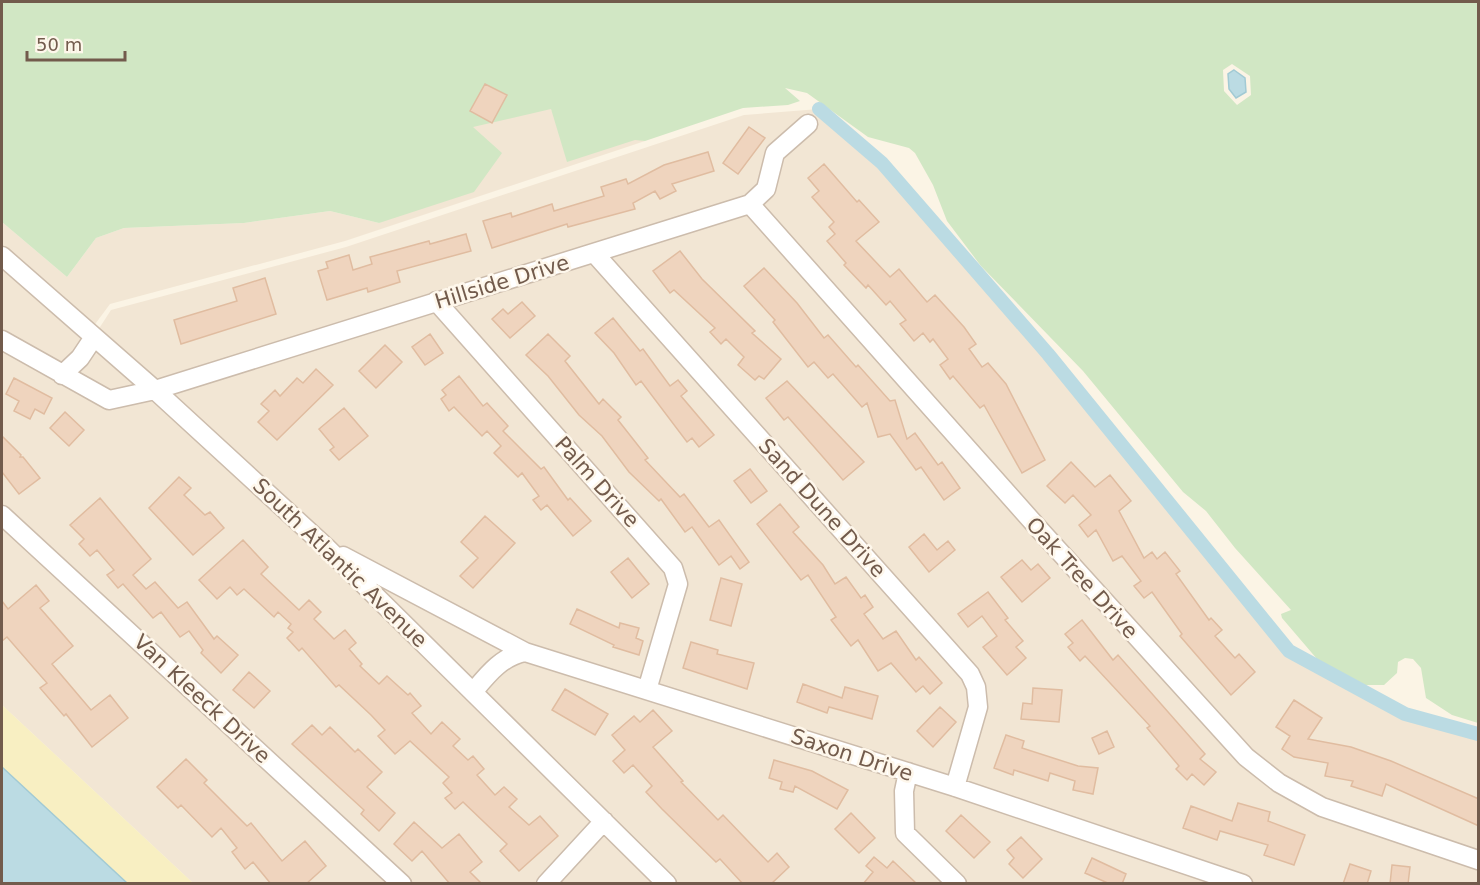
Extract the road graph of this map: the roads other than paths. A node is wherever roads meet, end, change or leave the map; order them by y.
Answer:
1 (808, 124) dead end
2 (750, 204) junction
3 (596, 254) junction
4 (2, 256) edge
5 (436, 301) junction
6 (94, 337) junction
7 (2, 340) edge
8 (62, 375) junction
9 (155, 390) junction
10 (2, 515) edge
11 (327, 548) junction
12 (525, 652) junction
13 (647, 690) junction
14 (473, 692) junction
15 (908, 772) junction
16 (955, 787) junction
17 (603, 822) junction
18 (1479, 860) edge
19 (402, 884) edge
20 (546, 884) edge
21 (667, 884) edge
22 (957, 884) edge
23 (1243, 884) edge

1 - 2 street
2 - 3 street, Hillside Drive
2 - 18 street, Oak Tree Drive
3 - 5 street, Hillside Drive
3 - 16 street, Sand Dune Drive
4 - 6 street, South Atlantic Avenue
5 - 9 street, Hillside Drive
5 - 13 street, Palm Drive
6 - 8 street
6 - 9 street, South Atlantic Avenue
7 - 8 street
8 - 9 street
9 - 11 street, South Atlantic Avenue
10 - 19 street, Van Kleeck Drive
11 - 12 street, Saxon Drive
11 - 14 street, South Atlantic Avenue
12 - 13 street, Saxon Drive
12 - 14 street
13 - 15 street, Saxon Drive
14 - 17 street, South Atlantic Avenue
15 - 16 street, Saxon Drive
15 - 22 street
16 - 23 street, Saxon Drive
17 - 20 street
17 - 21 street, South Atlantic Avenue

